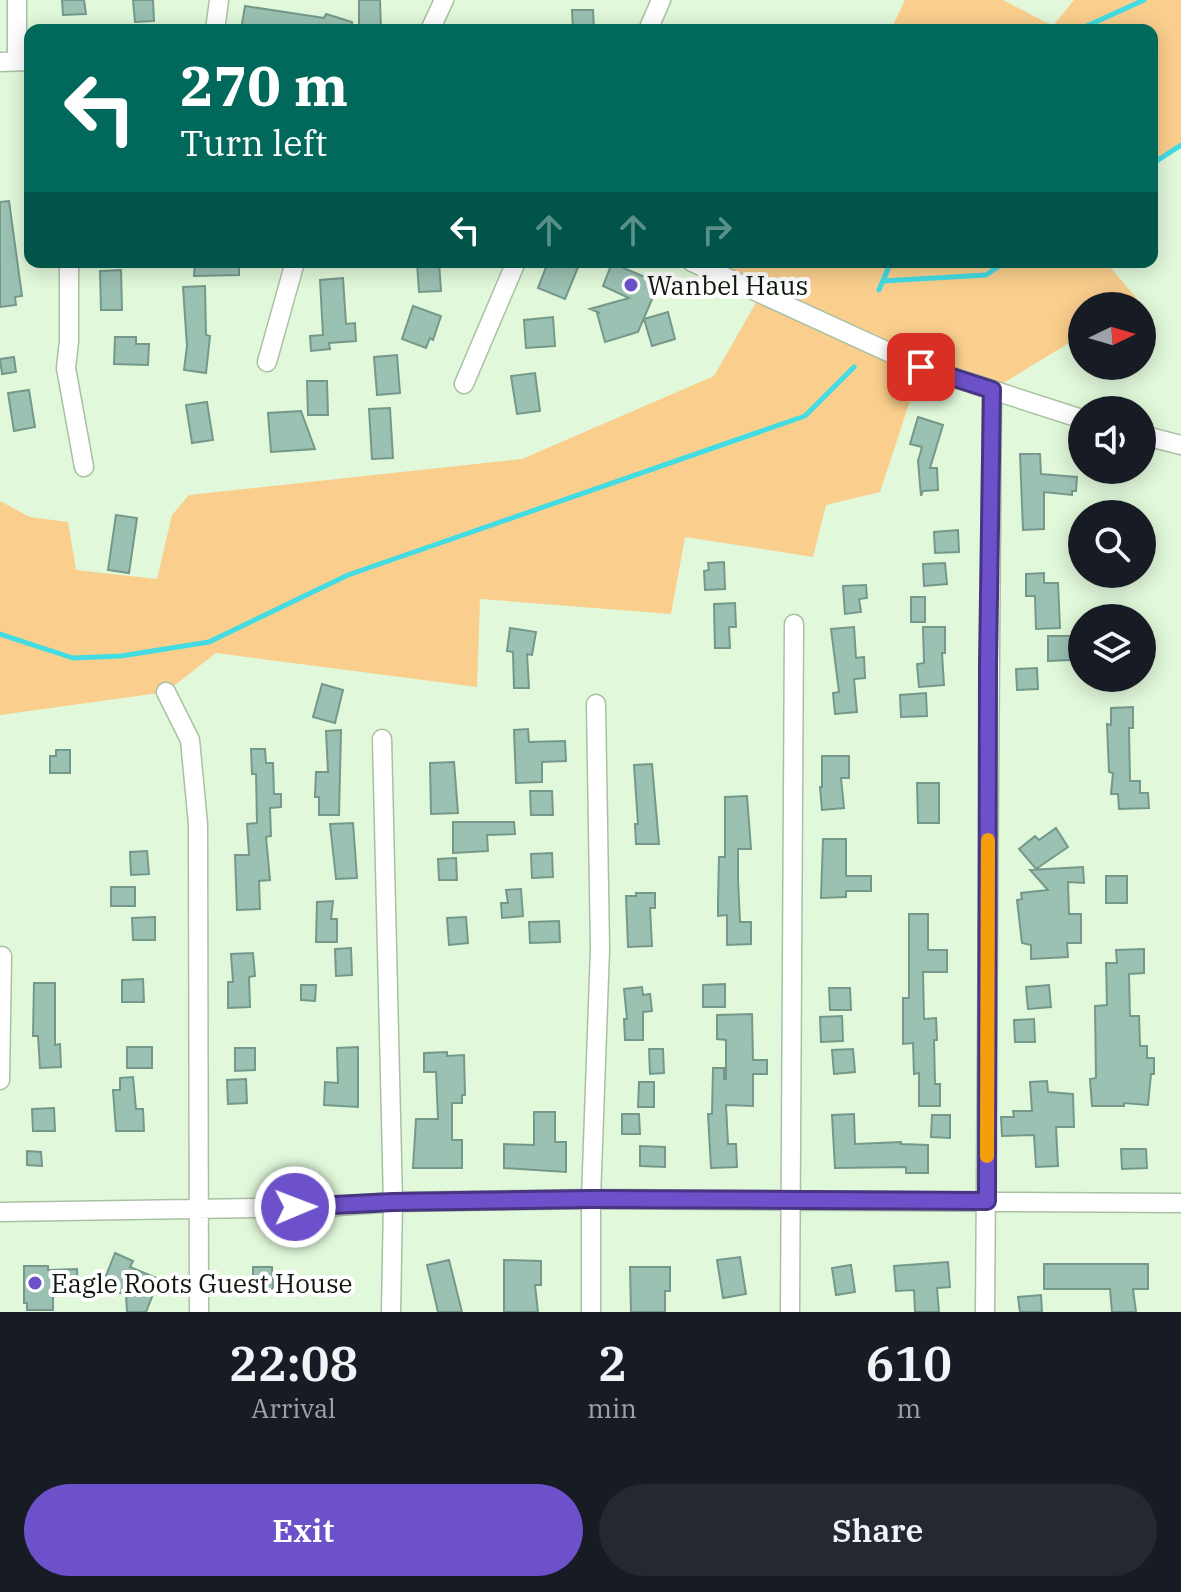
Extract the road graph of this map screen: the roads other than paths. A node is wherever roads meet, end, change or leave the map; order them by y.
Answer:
1 (17, 0) edge
2 (219, 0) edge
3 (444, 0) edge
4 (661, 0) edge
5 (216, 24) edge
6 (433, 24) edge
7 (651, 24) edge
8 (16, 61) edge
9 (69, 268) edge
10 (293, 268) edge
11 (513, 268) edge
12 (705, 268) edge
13 (267, 362) dead end
14 (464, 384) dead end
15 (992, 390) junction
16 (1068, 414) edge
17 (1156, 439) edge
18 (1181, 447) edge
19 (84, 467) dead end
20 (794, 624) dead end
21 (166, 692) dead end
22 (596, 704) dead end
23 (382, 739) dead end
24 (2, 956) dead end
25 (0, 1080) edge
26 (591, 1199) junction
27 (791, 1200) junction
28 (987, 1201) junction
29 (393, 1202) junction
30 (1181, 1203) edge
31 (200, 1209) junction
32 (0, 1212) edge
33 (199, 1312) edge
34 (391, 1312) edge
35 (591, 1312) edge
36 (790, 1312) edge
37 (985, 1312) edge

1 - 8 street
2 - 5 street
3 - 6 street
4 - 7 street
9 - 19 street
10 - 13 street
11 - 14 street
12 - 15 street
15 - 16 street
15 - 28 street
17 - 18 street
20 - 27 street
21 - 31 street
22 - 26 street
23 - 29 street
24 - 25 street
26 - 27 street
26 - 29 street
26 - 35 street
27 - 28 street
27 - 36 street
28 - 30 street
28 - 37 street
29 - 31 street
29 - 34 street
31 - 32 street
31 - 33 street

